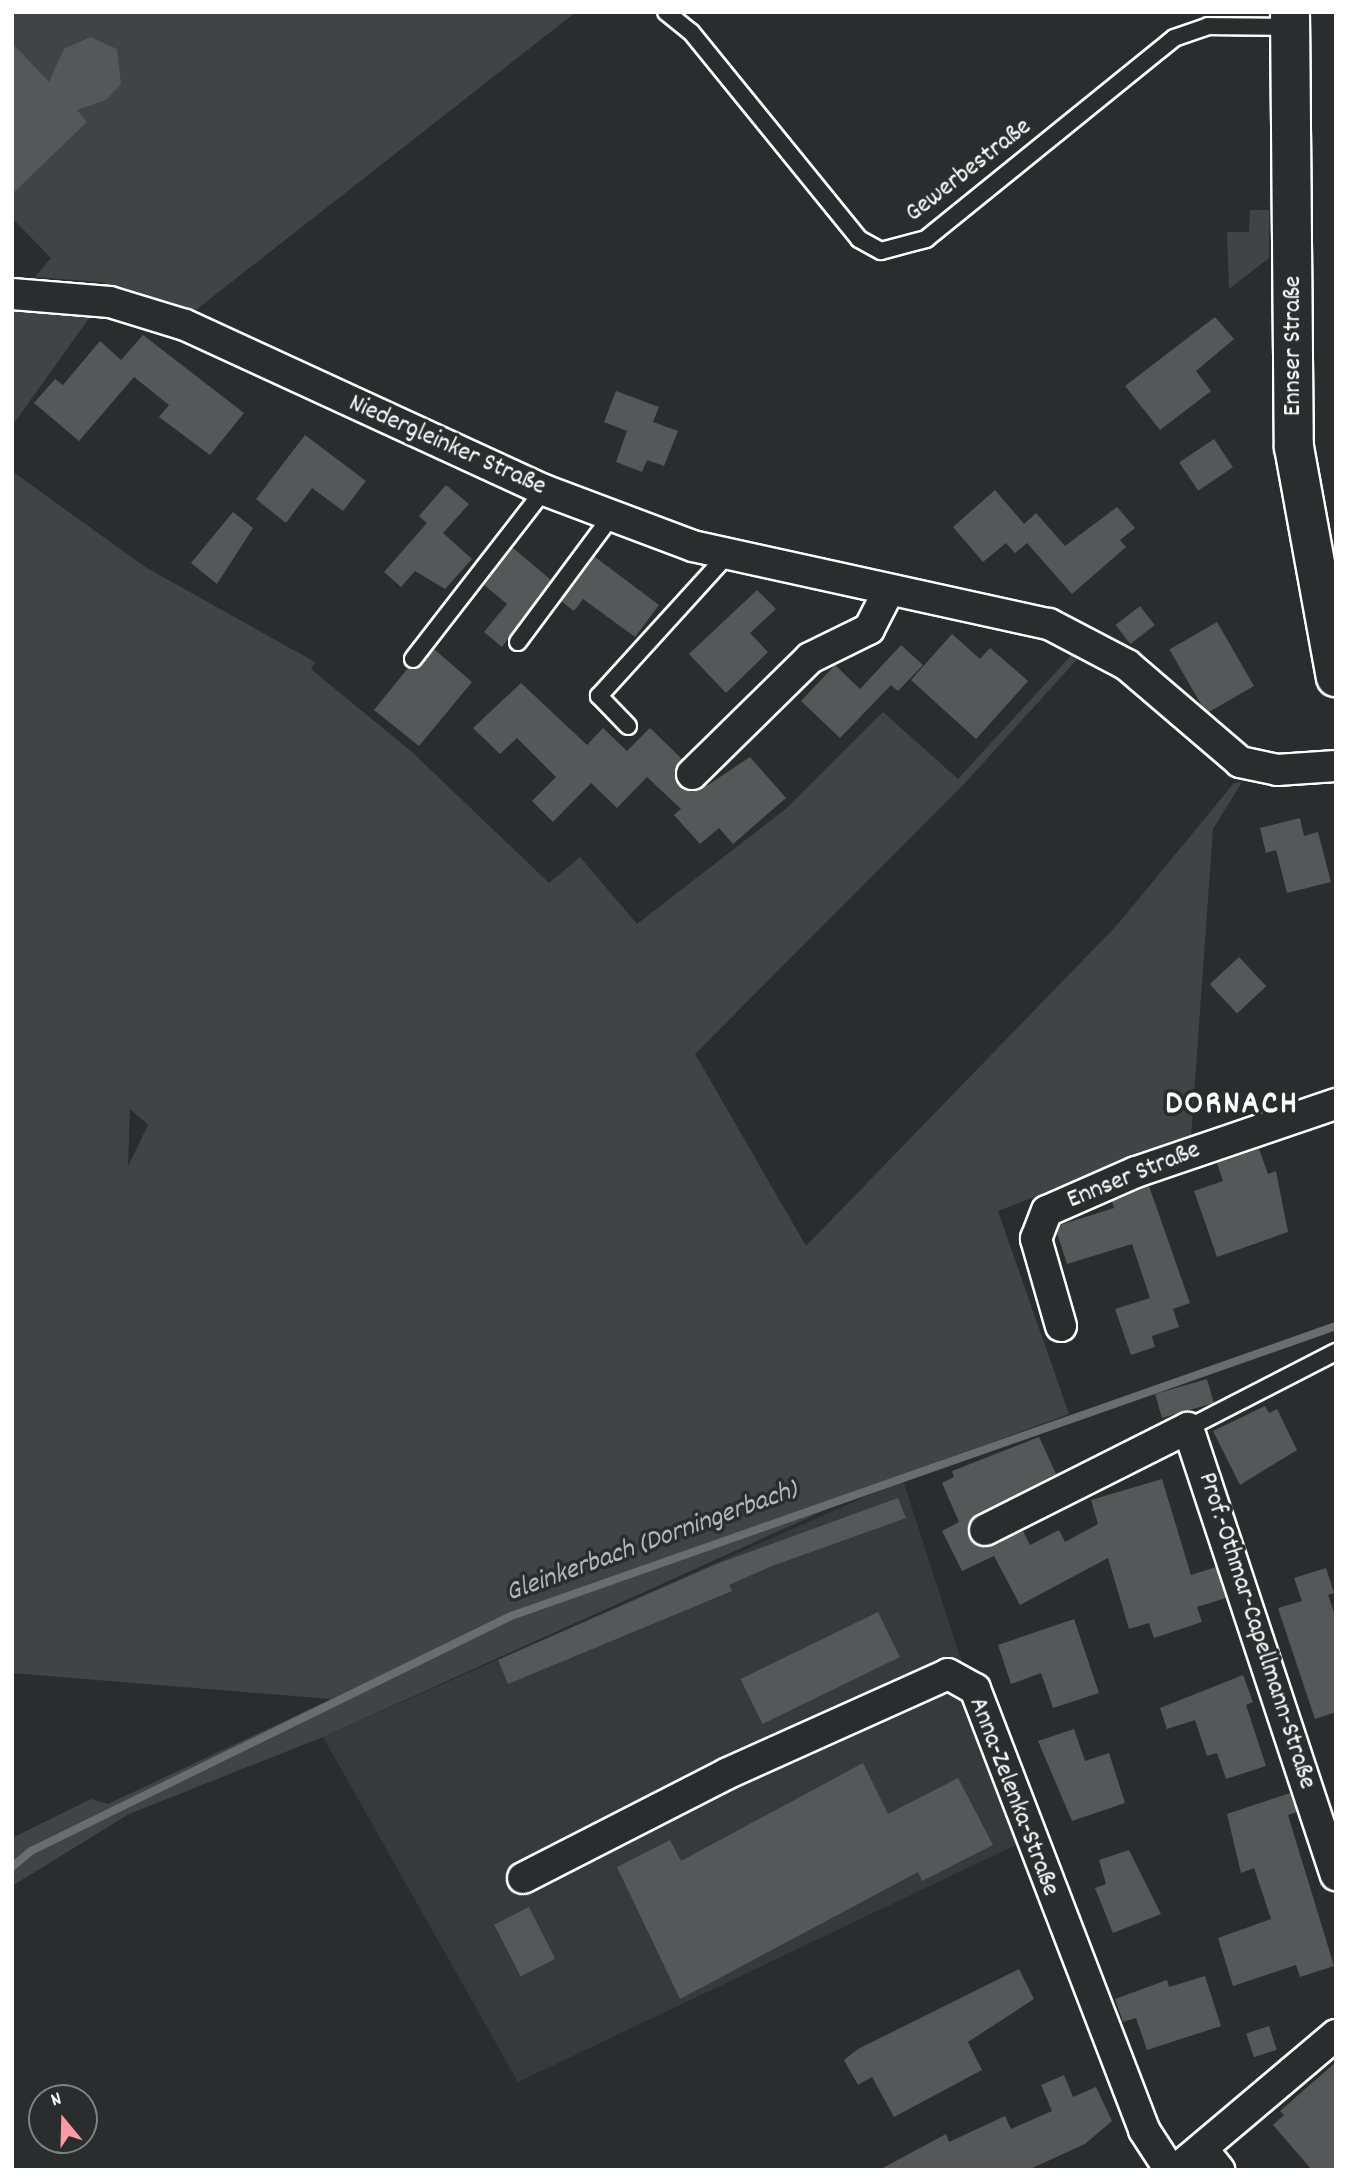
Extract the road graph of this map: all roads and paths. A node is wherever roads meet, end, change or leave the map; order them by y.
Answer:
1 (666, 12) edge
2 (1291, 20) edge
3 (12, 295) edge
4 (544, 490) junction
5 (611, 517) junction
6 (729, 554) junction
7 (889, 590) junction
8 (518, 642) dead end
9 (413, 659) dead end
10 (1336, 677) edge
11 (628, 726) dead end
12 (1336, 766) edge
13 (692, 774) dead end
14 (1336, 1104) edge
15 (1061, 1326) dead end
16 (1336, 1352) edge
17 (1188, 1428) junction
18 (985, 1530) dead end
19 (1336, 1875) edge
20 (523, 1878) dead end
21 (1336, 2035) edge
22 (1211, 2160) edge
23 (1170, 2170) edge
24 (1176, 2170) edge

1 - 2 lane, Gewerbestraße
2 - 10 street, Ennser Straße
3 - 4 street, Niedergleinker Straße
4 - 5 street, Niedergleinker Straße
4 - 9 lane
5 - 6 street, Niedergleinker Straße
5 - 8 lane
6 - 7 street, Niedergleinker Straße
6 - 11 lane
7 - 12 street, Niedergleinker Straße
7 - 13 street
14 - 15 street, Ennser Straße
16 - 17 lane
17 - 18 street
17 - 19 street, Prof.-Othmar-Capellmann-Straße
20 - 23 street, Anna-Zelenka-Straße
21 - 22 street
22 - 24 street

